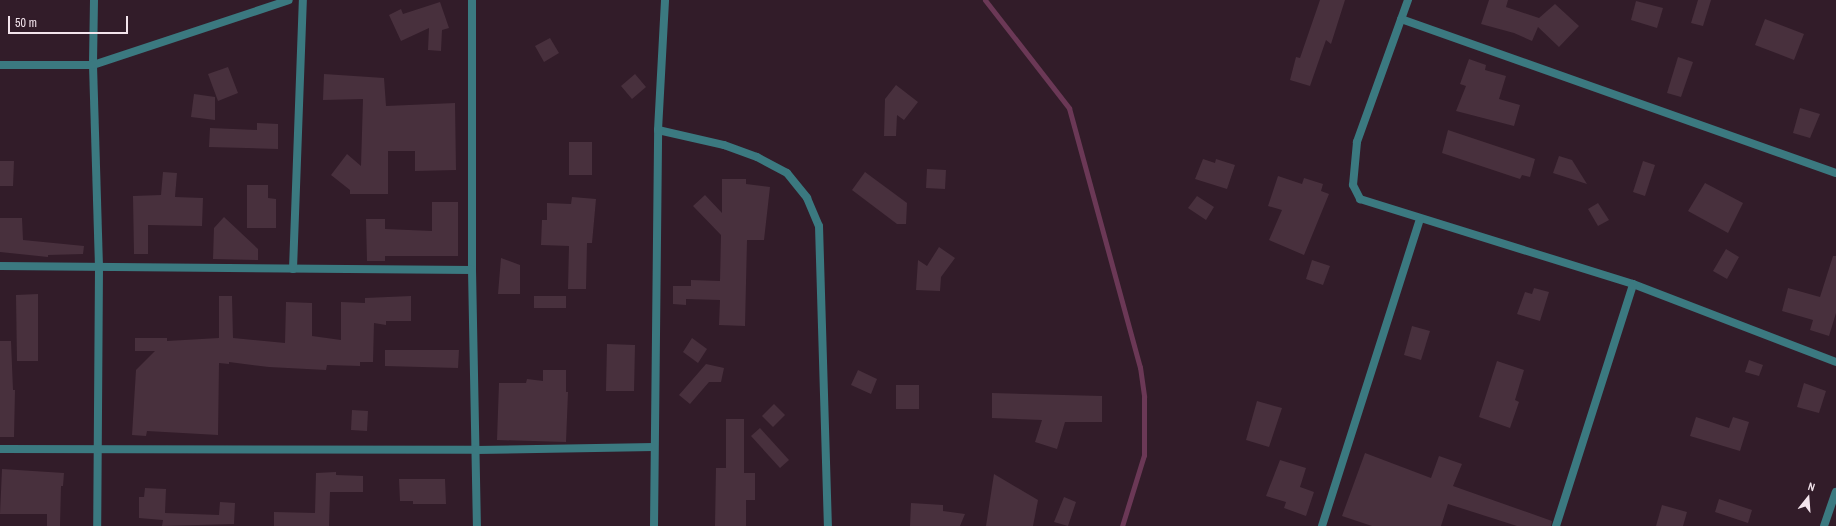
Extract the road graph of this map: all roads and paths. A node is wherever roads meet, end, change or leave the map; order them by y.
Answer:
1 (94, 0) edge
2 (289, 0) edge
3 (303, 0) edge
4 (472, 0) edge
5 (665, 0) edge
6 (1408, 0) edge
7 (1401, 19) junction
8 (0, 65) edge
9 (93, 65) junction
10 (658, 130) junction
11 (1836, 172) edge
12 (1420, 219) junction
13 (0, 266) edge
14 (100, 268) junction
15 (293, 269) junction
16 (472, 270) junction
17 (1633, 284) junction
18 (1836, 362) edge
19 (654, 447) junction
20 (0, 449) edge
21 (98, 450) junction
22 (476, 450) junction
23 (1836, 492) edge
24 (97, 526) edge
25 (477, 526) edge
26 (654, 526) edge
27 (828, 526) edge
28 (1322, 526) edge
29 (1556, 526) edge
30 (1824, 526) edge

1 - 9 street
2 - 9 street
3 - 15 street
4 - 16 street
5 - 10 street
6 - 7 street
7 - 11 street
7 - 12 street
8 - 9 street
9 - 14 street
10 - 19 street
10 - 27 street
12 - 17 street
12 - 28 street
13 - 14 street
14 - 15 street
14 - 21 street
15 - 16 street
16 - 22 street
17 - 18 street
17 - 29 street
19 - 22 street
19 - 26 street
20 - 21 street
21 - 22 street
21 - 24 street
22 - 25 street
23 - 30 street

